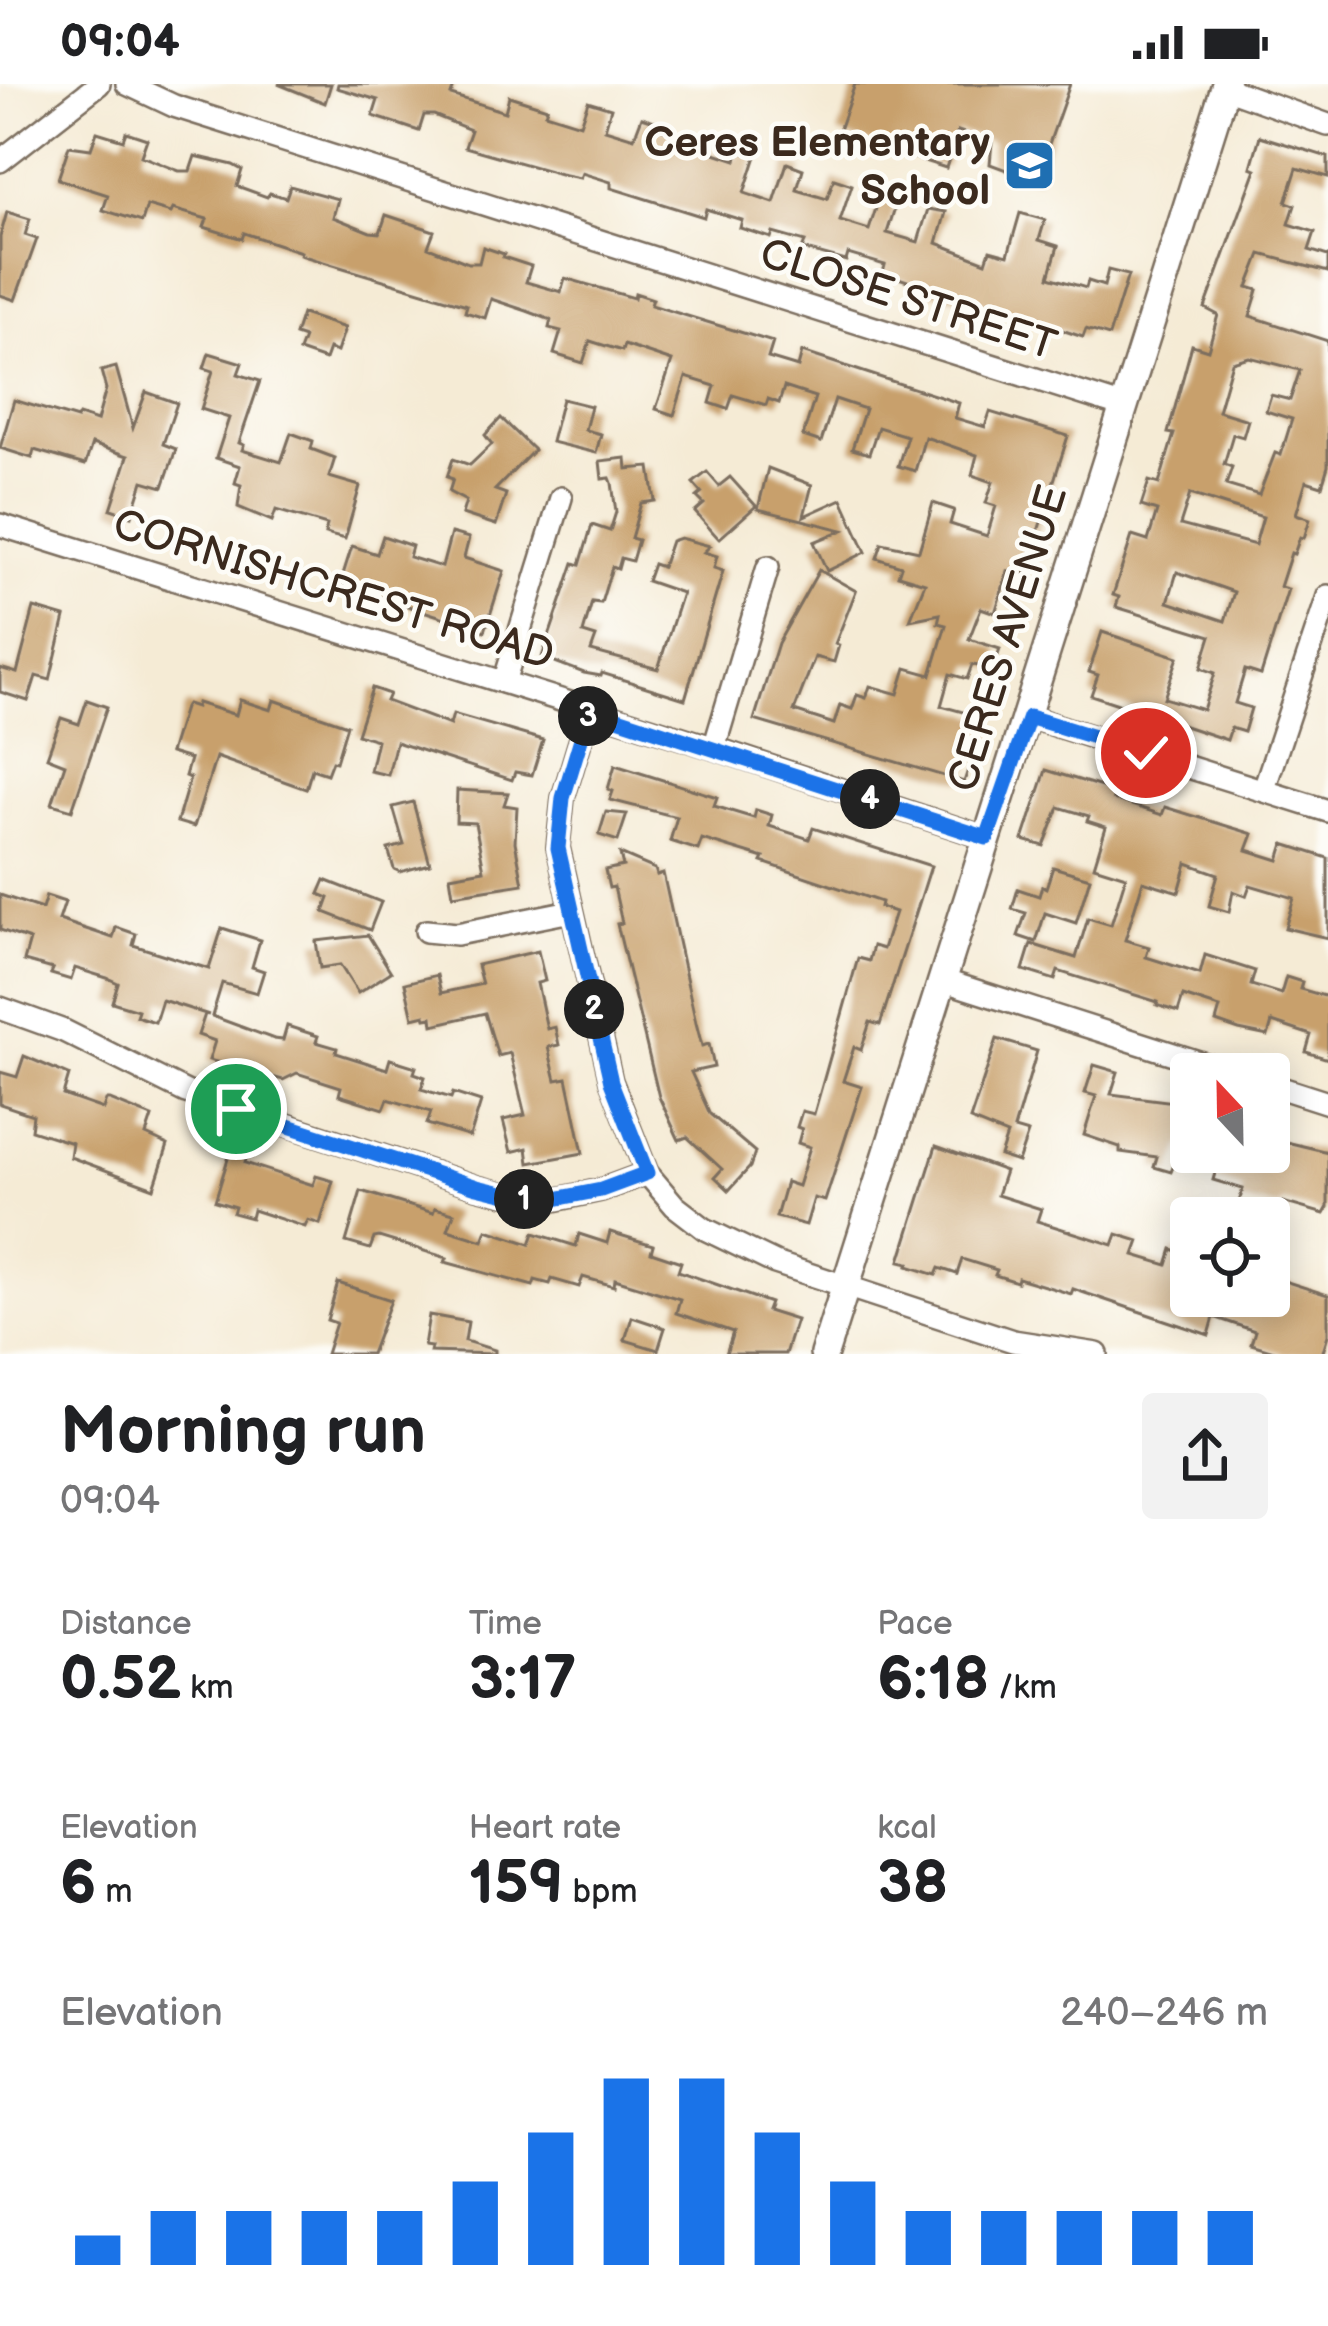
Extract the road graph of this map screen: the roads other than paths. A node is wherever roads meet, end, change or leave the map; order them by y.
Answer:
1 (99, 84) edge
2 (127, 84) edge
3 (1226, 86) edge
4 (1328, 125) edge
5 (0, 161) edge
6 (1121, 406) junction
7 (561, 498) dead end
8 (0, 525) edge
9 (768, 567) dead end
10 (1328, 596) edge
11 (504, 682) junction
12 (590, 709) junction
13 (1029, 717) junction
14 (714, 748) junction
15 (1264, 789) junction
16 (1328, 811) edge
17 (987, 838) junction
18 (571, 911) junction
19 (426, 931) dead end
20 (945, 982) junction
21 (0, 1008) edge
22 (1170, 1053) edge
23 (1290, 1091) edge
24 (1328, 1103) edge
25 (647, 1173) junction
26 (844, 1284) junction
27 (824, 1354) edge
28 (1096, 1354) edge

1 - 5 street
2 - 6 street, CLOSE STREET
3 - 4 street
3 - 6 street, CERES AVENUE
6 - 13 street, CERES AVENUE
7 - 11 street
8 - 11 street, CORNISHCREST ROAD
9 - 14 street
10 - 15 street
11 - 12 street, CORNISHCREST ROAD
12 - 14 street, CORNISHCREST ROAD
12 - 18 street
13 - 15 street
13 - 17 street, CERES AVENUE
14 - 17 street, CORNISHCREST ROAD
15 - 16 street
17 - 20 street, CERES AVENUE
18 - 19 street
18 - 25 street
20 - 22 street
20 - 26 street, CERES AVENUE
21 - 25 street
23 - 24 street
25 - 26 street
26 - 27 street, CERES AVENUE
26 - 28 street

